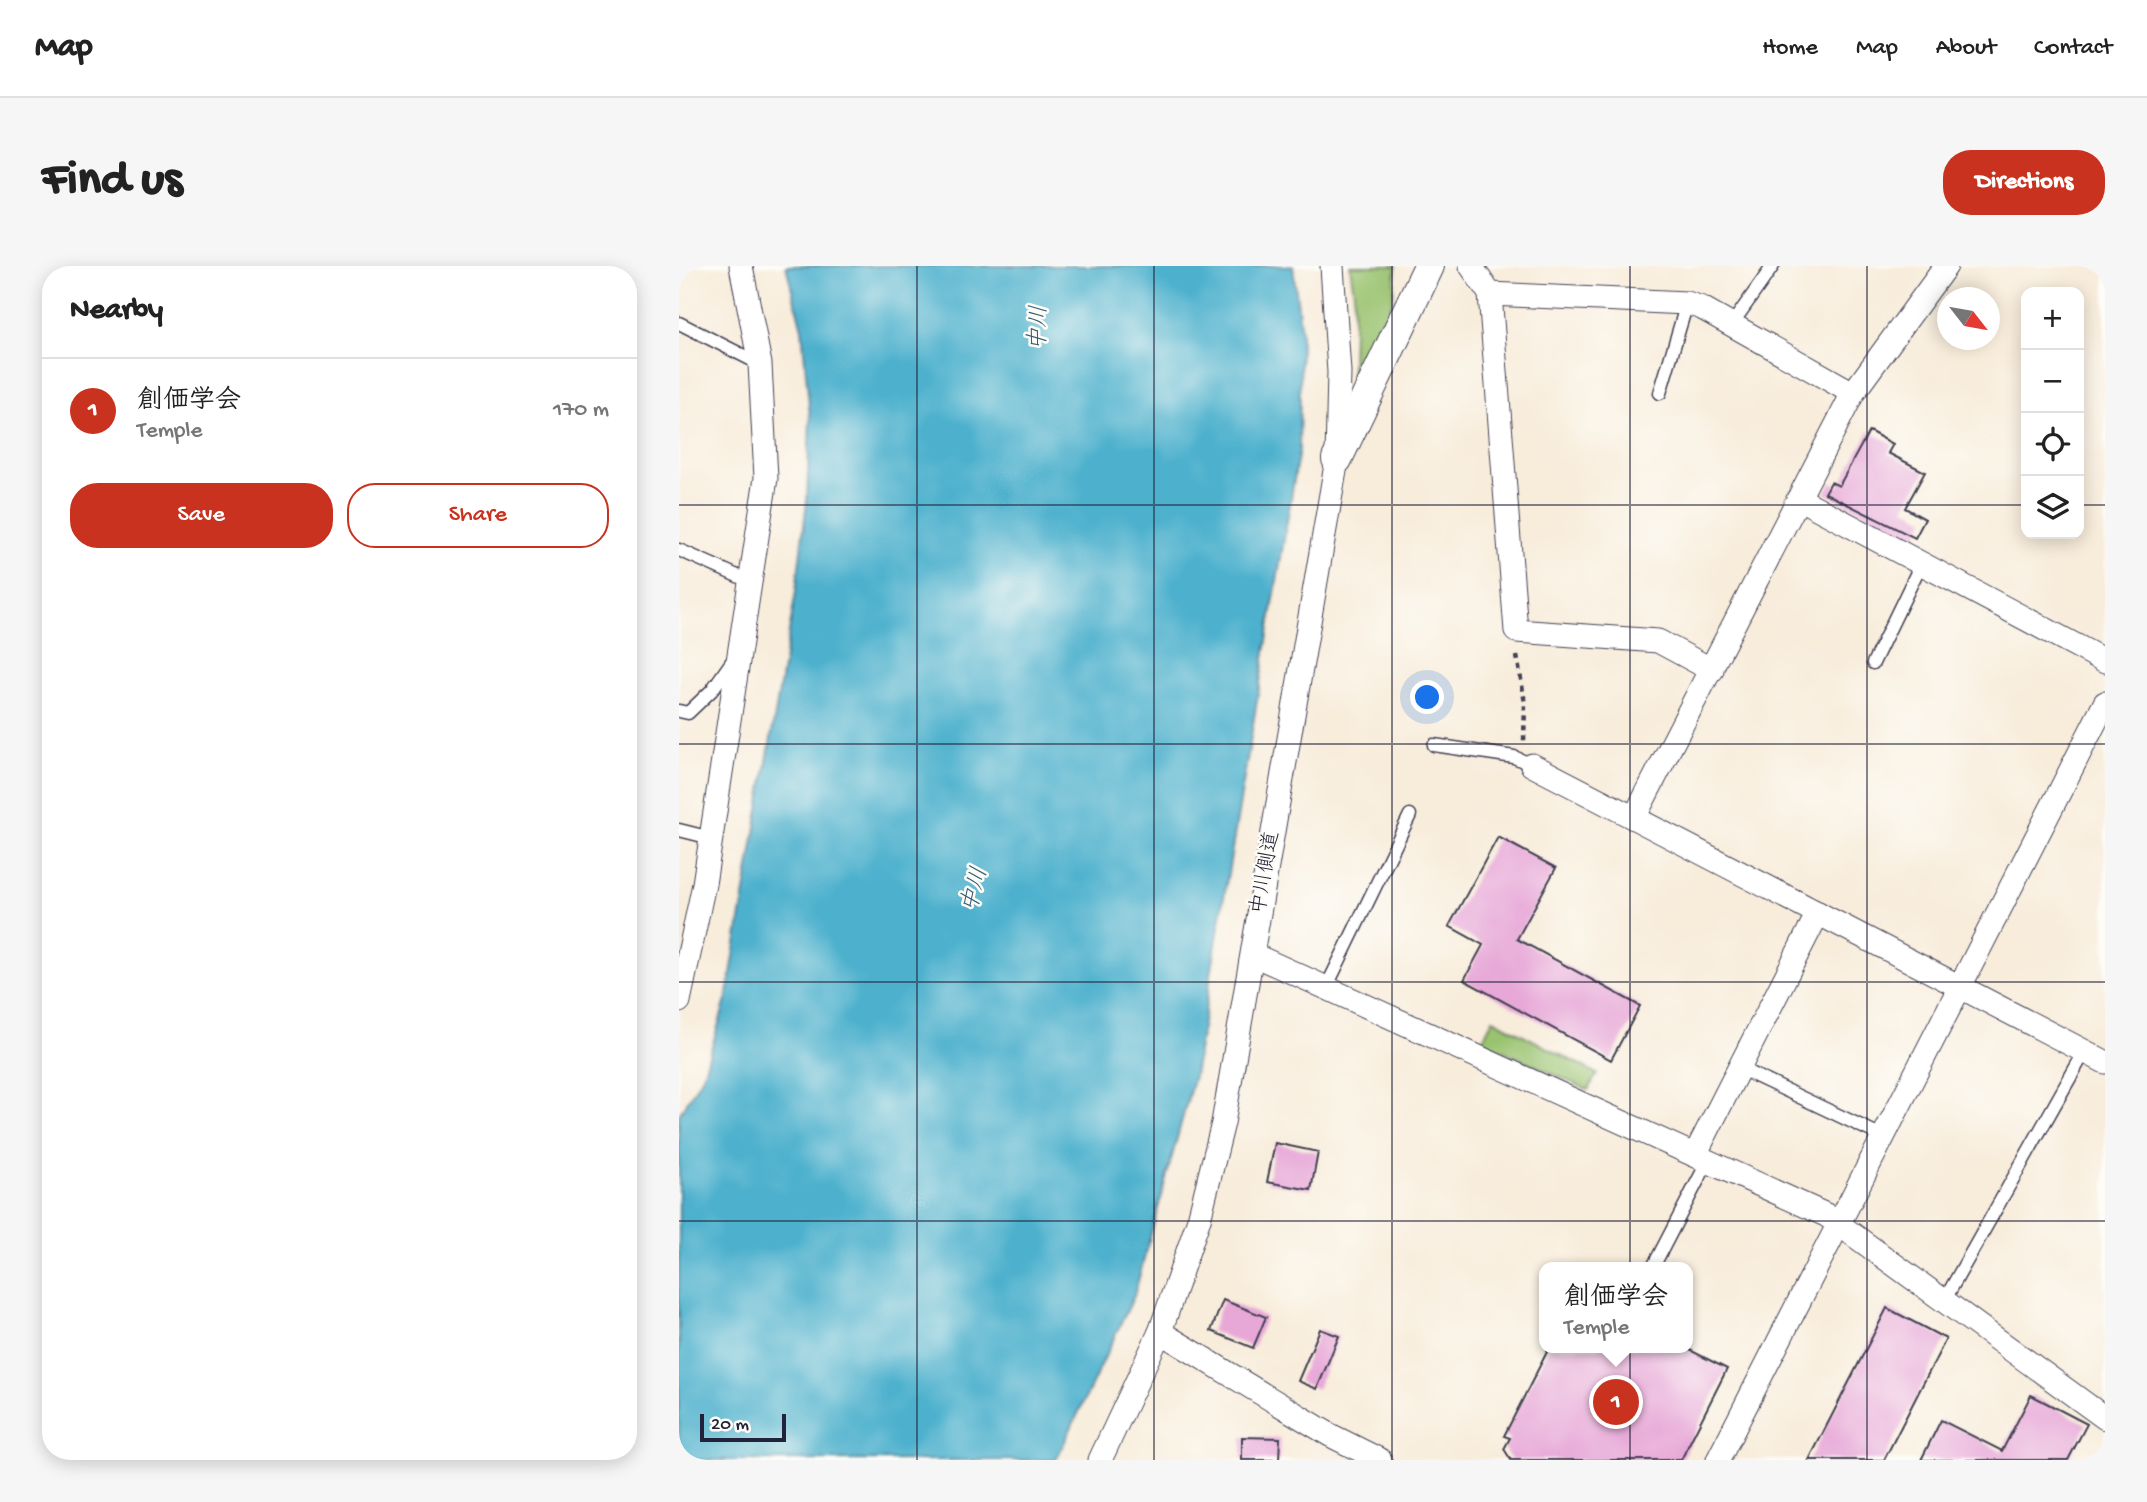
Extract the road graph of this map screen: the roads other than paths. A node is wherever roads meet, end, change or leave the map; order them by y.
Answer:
1 (741, 266) edge
2 (1332, 266) edge
3 (1429, 266) edge
4 (1471, 266) edge
5 (1773, 266) edge
6 (1946, 266) edge
7 (1490, 294) junction
8 (1687, 303) junction
9 (679, 323) edge
10 (1732, 324) junction
11 (760, 364) junction
12 (1660, 393) dead end
13 (1853, 393) junction
14 (1337, 459) junction
15 (1800, 499) junction
16 (679, 550) edge
17 (1921, 564) junction
18 (751, 582) junction
19 (741, 648) junction
20 (2105, 661) edge
21 (1873, 663) dead end
22 (1712, 670) junction
23 (2105, 703) edge
24 (679, 711) edge
25 (1434, 745) dead end
26 (1528, 763) joint
27 (1410, 815) dead end
28 (1634, 818) junction
29 (679, 830) edge
30 (711, 838) junction
31 (1818, 913) junction
32 (1254, 955) junction
33 (1327, 986) junction
34 (1961, 986) junction
35 (679, 1001) edge
36 (2095, 1056) edge
37 (1739, 1068) junction
38 (1884, 1137) junction
39 (1701, 1158) junction
40 (1838, 1224) junction
41 (1655, 1262) edge
42 (1944, 1301) junction
43 (1160, 1332) junction
44 (2105, 1418) edge
45 (1100, 1460) edge
46 (1380, 1460) edge
47 (1718, 1460) edge

1 - 11 street
2 - 14 street, 中川側道
3 - 14 street
4 - 7 street
5 - 10 lane
6 - 13 street
7 - 8 street
7 - 22 street
8 - 10 street
8 - 12 lane
9 - 11 lane
10 - 13 street
11 - 18 street
13 - 15 street
14 - 32 street, 中川側道
15 - 17 street
15 - 22 street
16 - 18 lane
17 - 20 street
17 - 21 lane
18 - 19 street
19 - 24 lane
19 - 30 street
22 - 28 street
23 - 34 street
25 - 26 lane
26 - 28 street
27 - 33 lane
28 - 31 street
29 - 30 lane
30 - 35 street
31 - 34 street
31 - 37 street
32 - 33 street
32 - 43 street, 中川側道
33 - 39 street
34 - 36 street
34 - 38 street
36 - 42 lane
37 - 38 lane
37 - 39 street
38 - 40 street
39 - 40 street
39 - 41 lane
40 - 42 street
40 - 47 street
42 - 44 street
43 - 45 street, 中川側道
43 - 46 street

